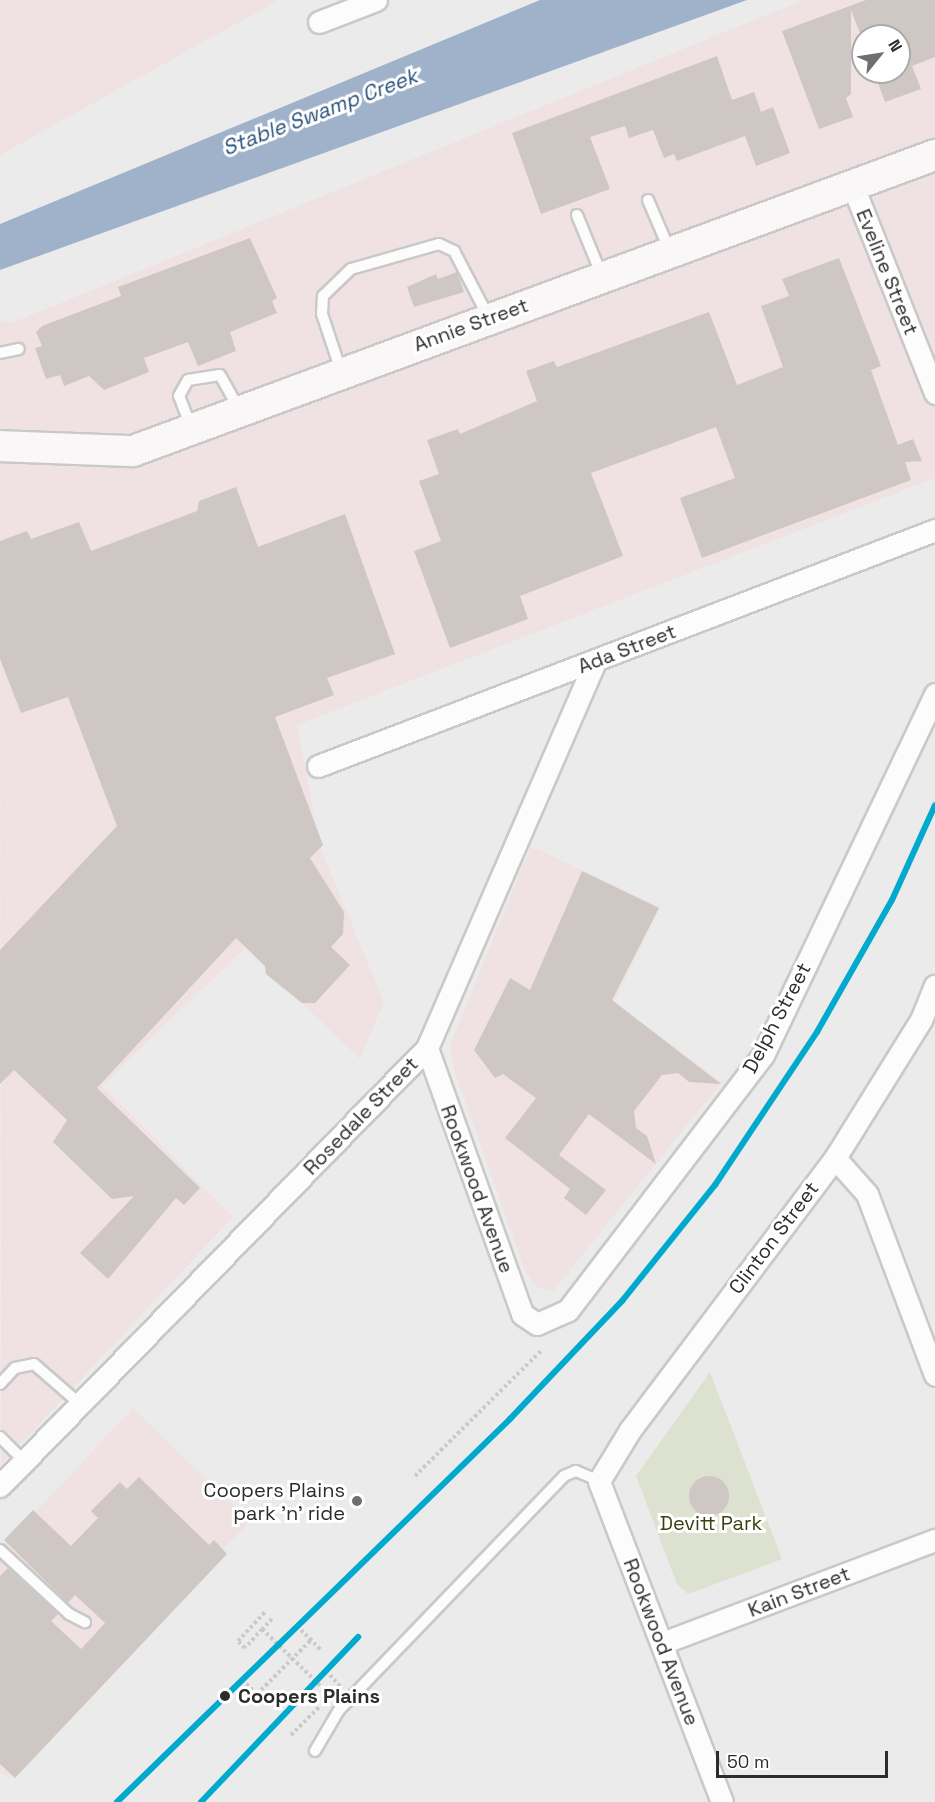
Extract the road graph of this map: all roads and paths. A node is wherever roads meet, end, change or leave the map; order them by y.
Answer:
1 (376, 0) edge
2 (319, 22) dead end
3 (935, 155) edge
4 (852, 184) junction
5 (648, 200) dead end
6 (577, 215) dead end
7 (671, 251) junction
8 (602, 277) junction
9 (489, 319) junction
10 (19, 349) dead end
11 (0, 353) edge
12 (342, 373) junction
13 (935, 393) edge
14 (241, 411) junction
15 (192, 429) junction
16 (0, 446) edge
17 (935, 530) edge
18 (595, 661) junction
19 (935, 694) edge
20 (318, 766) dead end
21 (935, 986) edge
22 (427, 1048) junction
23 (835, 1158) junction
24 (568, 1311) joint
25 (541, 1351) dead end
26 (935, 1375) edge
27 (0, 1384) edge
28 (80, 1404) junction
29 (0, 1437) edge
30 (24, 1461) junction
31 (415, 1476) dead end
32 (599, 1482) junction
33 (0, 1486) edge
34 (935, 1540) edge
35 (0, 1550) edge
36 (265, 1612) dead end
37 (272, 1620) dead end
38 (85, 1622) dead end
39 (262, 1629) junction
40 (302, 1630) dead end
41 (311, 1640) junction
42 (662, 1643) junction
43 (321, 1650) dead end
44 (292, 1659) junction
45 (330, 1675) dead end
46 (246, 1684) dead end
47 (257, 1694) junction
48 (330, 1696) junction
49 (268, 1705) dead end
50 (291, 1735) dead end
51 (315, 1750) dead end
52 (722, 1802) edge

1 - 2 street
3 - 4 street, Annie Street
4 - 7 street, Annie Street
4 - 13 street, Eveline Street
5 - 7 lane
6 - 8 lane
7 - 8 street, Annie Street
8 - 9 street, Annie Street
9 - 12 street, Annie Street
9 - 12 lane
10 - 11 lane
12 - 14 street, Annie Street
14 - 15 street, Annie Street
14 - 15 lane
15 - 16 street, Annie Street
17 - 18 street, Ada Street
18 - 20 street, Ada Street
18 - 22 street, Rosedale Street
19 - 24 street, Delph Street
21 - 23 street, Clinton Street
22 - 24 street, Rookwood Avenue
22 - 28 street, Rosedale Street
23 - 26 street
23 - 32 street, Clinton Street
25 - 31 path
27 - 28 lane
28 - 30 street, Rosedale Street
29 - 30 lane
30 - 33 street, Rosedale Street
32 - 42 street, Rookwood Avenue
32 - 51 lane
34 - 42 street, Kain Street
35 - 38 lane
36 - 39 path
37 - 39 path
39 - 44 path
40 - 41 path
41 - 43 path
41 - 44 path
42 - 52 street, Rookwood Avenue
44 - 47 path
44 - 48 path
45 - 48 path
46 - 47 path
47 - 49 path
48 - 50 path

